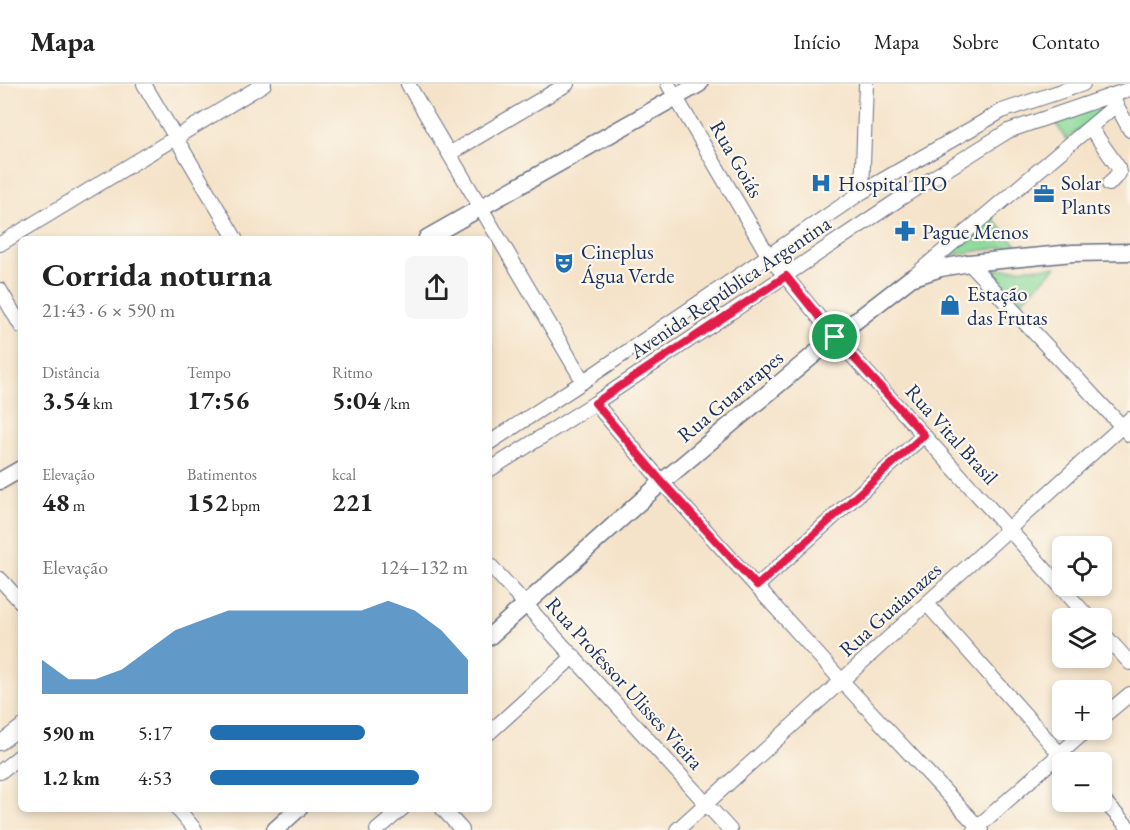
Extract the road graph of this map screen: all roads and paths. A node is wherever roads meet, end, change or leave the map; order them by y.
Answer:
1 (144, 84) edge
2 (264, 84) edge
3 (408, 84) edge
4 (567, 84) edge
5 (699, 84) edge
6 (866, 84) edge
7 (1083, 84) edge
8 (1130, 89) edge
9 (672, 90) edge
10 (1114, 100) junction
11 (1090, 127) junction
12 (1130, 130) edge
13 (175, 138) junction
14 (449, 154) junction
15 (1109, 184) dead end
16 (862, 192) junction
17 (481, 208) junction
18 (234, 236) edge
19 (431, 236) edge
20 (0, 244) edge
21 (1130, 252) edge
22 (768, 255) junction
23 (969, 263) junction
24 (786, 276) junction
25 (911, 278) junction
26 (0, 290) edge
27 (18, 321) edge
28 (835, 337) junction
29 (583, 381) junction
30 (595, 403) junction
31 (1128, 427) edge
32 (924, 435) junction
33 (492, 440) edge
34 (492, 468) edge
35 (18, 471) edge
36 (0, 481) edge
37 (662, 482) junction
38 (1009, 530) junction
39 (492, 567) edge
40 (0, 579) edge
41 (757, 586) junction
42 (18, 599) edge
43 (927, 604) junction
44 (525, 605) junction
45 (1080, 608) edge
46 (492, 634) edge
47 (1112, 643) edge
48 (574, 656) junction
49 (1130, 663) edge
50 (841, 680) junction
51 (1130, 694) edge
52 (1112, 709) edge
53 (18, 729) edge
54 (492, 730) edge
55 (1079, 740) edge
56 (0, 743) edge
57 (1058, 752) edge
58 (1068, 752) edge
59 (18, 757) edge
60 (1052, 767) edge
61 (0, 772) edge
62 (706, 804) junction
63 (1112, 810) edge
64 (180, 812) edge
65 (295, 812) edge
66 (398, 812) edge
67 (446, 812) edge
68 (978, 829) edge
69 (195, 830) edge
70 (275, 830) edge
71 (377, 830) edge
72 (462, 830) edge
73 (677, 830) edge
74 (730, 830) edge
75 (1130, 830) edge

1 - 13 street
2 - 13 street
3 - 14 street
4 - 14 street
5 - 9 main road
6 - 16 street
7 - 16 street, Avenida República Argentina
8 - 10 street, Avenida República Argentina
9 - 17 main road
9 - 22 street, Rua Goiás
10 - 11 street, Rua Guararapes
10 - 12 street
10 - 24 street, Avenida República Argentina
11 - 15 street
11 - 25 street, Rua Guararapes
13 - 18 street
13 - 20 street
14 - 17 street
16 - 22 street, Avenida República Argentina
17 - 19 main road
17 - 29 street
21 - 23 main road
22 - 24 street, Rua Goiás
22 - 29 street, Avenida República Argentina
23 - 25 main road
23 - 31 street
24 - 28 street, Rua Vital Brasil
24 - 30 street, Avenida República Argentina
25 - 28 main road, Rua Guararapes
26 - 27 street
28 - 32 street, Rua Vital Brasil
28 - 37 main road, Rua Guararapes
29 - 33 street, Avenida República Argentina
30 - 34 street, Avenida República Argentina
30 - 37 street
31 - 38 street, Rua Guaianazes
32 - 38 street, Rua Vital Brasil
32 - 41 street
35 - 36 main road
37 - 41 street
37 - 44 main road, Rua Guararapes
38 - 43 street, Rua Guaianazes
38 - 45 street, Rua Vital Brasil
39 - 44 street, Rua Professor Ulisses Vieira
40 - 42 street
41 - 50 street
43 - 50 street, Rua Guaianazes
43 - 57 street
44 - 46 main road, Rua Guararapes
44 - 48 street, Rua Professor Ulisses Vieira
47 - 49 street
48 - 54 street
48 - 62 street, Rua Professor Ulisses Vieira
50 - 62 street, Rua Guaianazes
50 - 68 street
51 - 52 street
53 - 56 street
55 - 58 street
59 - 61 street
60 - 68 street
62 - 73 street, Rua Guaianazes
62 - 74 street, Rua Professor Ulisses Vieira
63 - 75 street
64 - 69 street
65 - 70 main road
66 - 71 street
67 - 72 street

